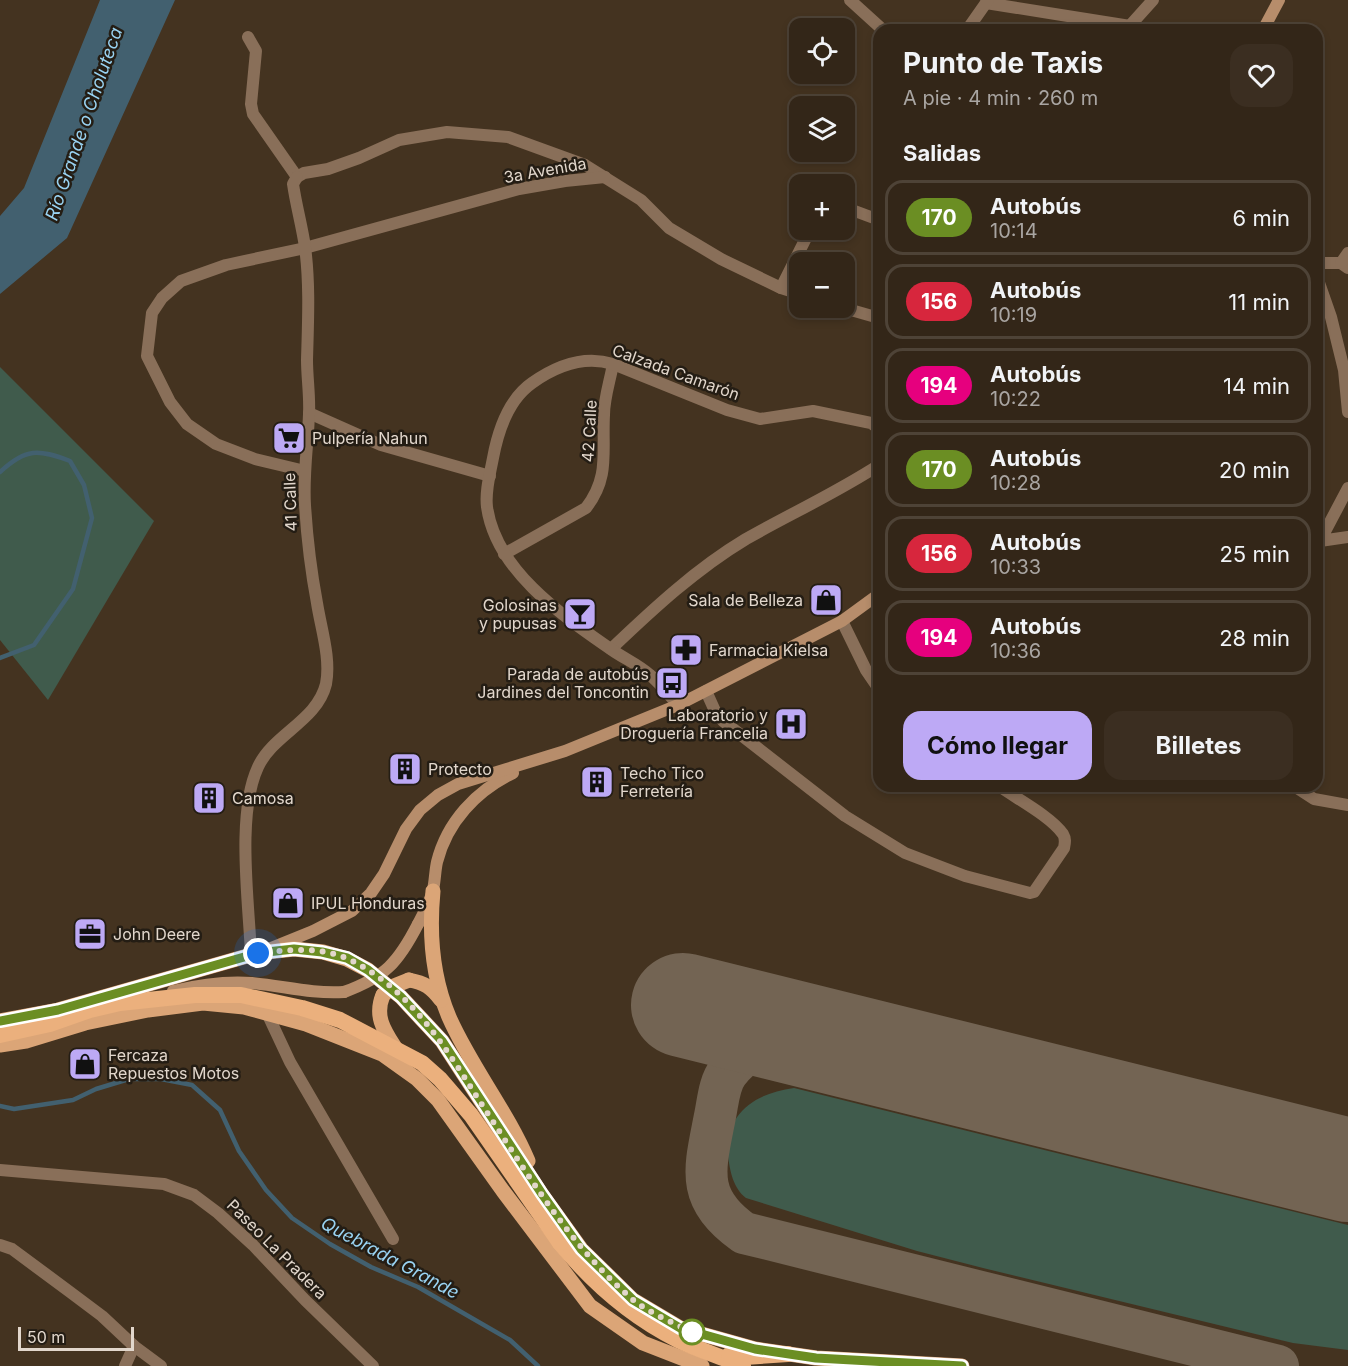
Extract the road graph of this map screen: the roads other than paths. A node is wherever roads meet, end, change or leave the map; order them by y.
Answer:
1 (850, 0) edge
2 (1153, 0) edge
3 (1279, 0) edge
4 (987, 1) edge
5 (876, 24) edge
6 (972, 24) edge
7 (1105, 24) edge
8 (1135, 24) edge
9 (1266, 24) edge
10 (248, 37) dead end
11 (297, 177) junction
12 (605, 177) junction
13 (855, 211) edge
14 (873, 218) edge
15 (805, 240) edge
16 (305, 248) junction
17 (1346, 261) edge
18 (1323, 263) edge
19 (781, 288) junction
20 (789, 291) edge
21 (1323, 296) edge
22 (855, 311) edge
23 (873, 316) edge
24 (613, 364) junction
25 (1348, 412) edge
26 (309, 413) junction
27 (873, 424) edge
28 (873, 469) edge
29 (305, 471) junction
30 (490, 476) junction
31 (1348, 488) edge
32 (1323, 535) edge
33 (1348, 537) edge
34 (1323, 541) edge
35 (504, 554) junction
36 (873, 598) edge
37 (842, 621) junction
38 (611, 649) junction
39 (873, 680) edge
40 (706, 691) junction
41 (678, 705) junction
42 (538, 760) junction
43 (1008, 792) edge
44 (1303, 792) edge
45 (1348, 805) edge
46 (433, 891) junction
47 (254, 954) junction
48 (446, 1007) junction
49 (267, 1012) junction
50 (0, 1021) edge
51 (85, 1023) junction
52 (0, 1035) edge
53 (0, 1045) edge
54 (410, 1073) junction
55 (0, 1170) edge
56 (542, 1194) junction
57 (393, 1239) dead end
58 (0, 1245) edge
59 (134, 1346) junction
60 (788, 1354) junction
61 (707, 1360) edge
62 (125, 1366) edge
63 (161, 1366) edge
64 (373, 1366) edge
65 (743, 1366) edge
66 (962, 1366) edge

1 - 5 street
2 - 8 street
3 - 9 main road
4 - 6 street
4 - 7 street
10 - 11 street
11 - 12 street
11 - 16 street, 41 Calle
12 - 16 street, 3a Avenida
12 - 19 street, 3a Avenida
13 - 14 street
15 - 19 street
16 - 26 street, 41 Calle
16 - 29 street, 3a Avenida
17 - 18 street
19 - 20 street, 3a Avenida
21 - 25 street
22 - 23 street
24 - 27 street, Calzada Camarón
24 - 30 street, Calzada Camarón
24 - 35 street, 42 Calle
26 - 29 street, 41 Calle
26 - 30 street
28 - 38 street
29 - 47 street, 41 Calle
30 - 35 street, Calzada Camarón
31 - 32 street
33 - 34 street
35 - 38 street, Calzada Camarón
36 - 37 main road
37 - 39 street
37 - 40 main road
38 - 41 street, Calzada Camarón
40 - 41 main road
40 - 43 street
41 - 42 main road
42 - 46 main road
42 - 47 main road
44 - 45 street
46 - 48 main road
46 - 51 main road, bridge
47 - 50 main road
47 - 56 main road
48 - 54 main road, bridge
48 - 56 main road
49 - 51 main road
49 - 54 main road
49 - 57 street
51 - 53 main road
52 - 61 highway, bridge
54 - 61 main road
55 - 64 street, Paseo La Pradera
56 - 60 main road
58 - 59 street
59 - 62 street
59 - 63 street
60 - 61 highway
60 - 66 main road
61 - 65 highway

